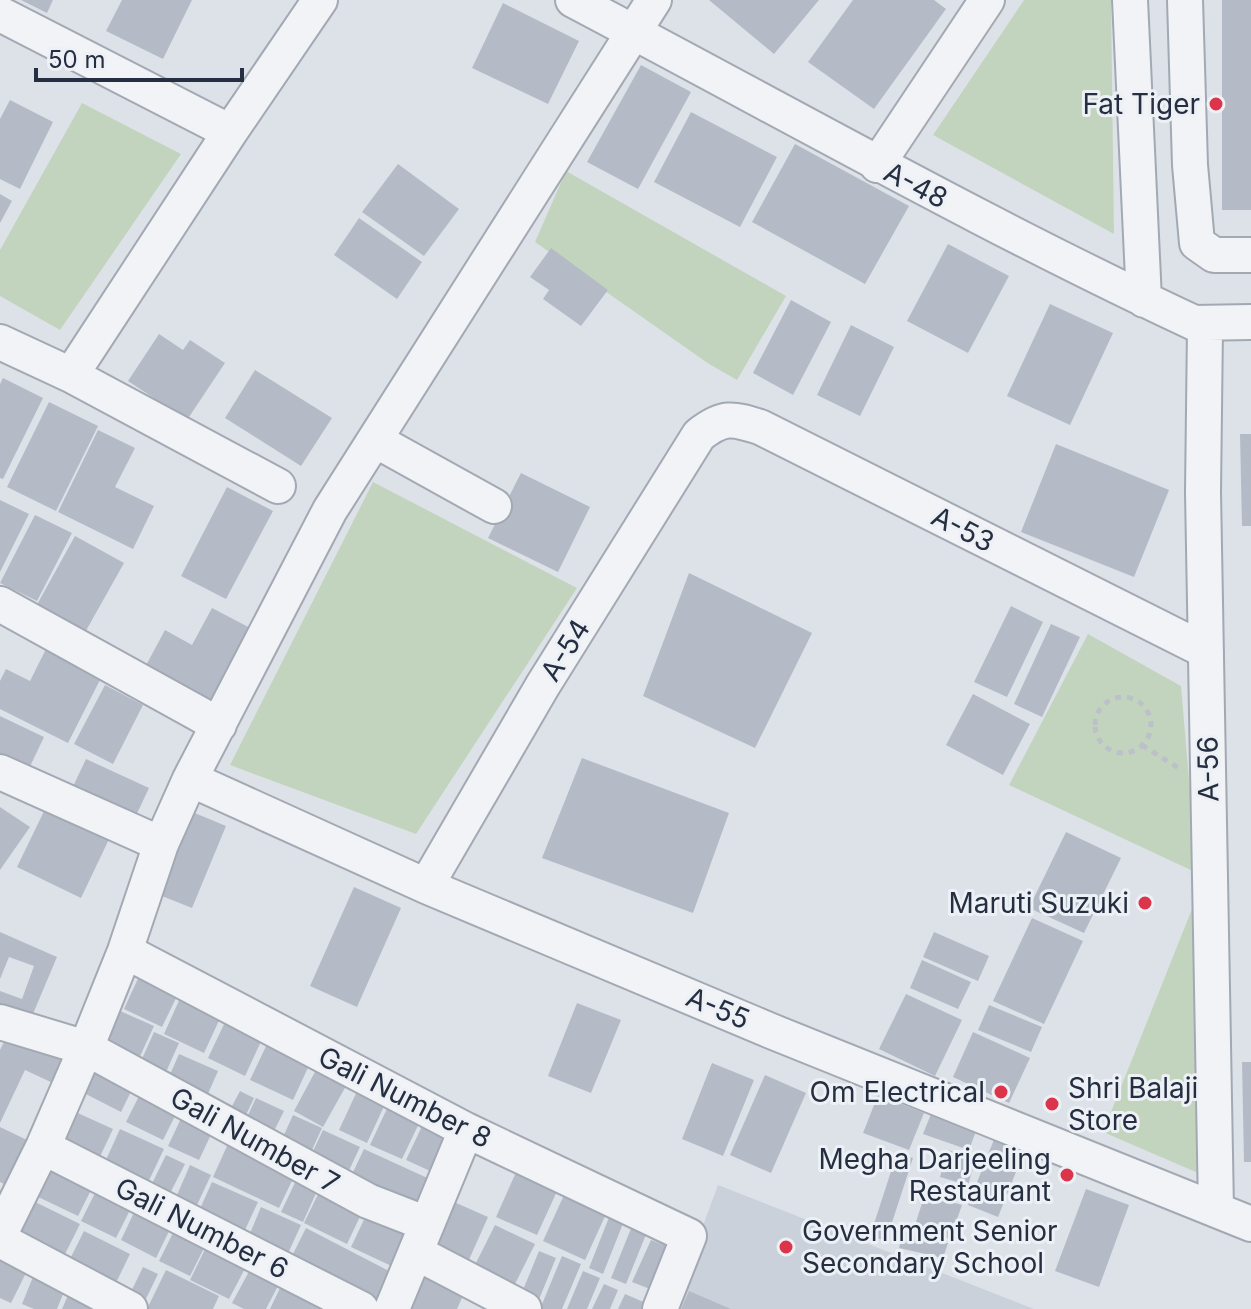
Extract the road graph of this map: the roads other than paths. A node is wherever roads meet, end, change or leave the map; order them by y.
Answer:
1 (320, 0) edge
2 (573, 0) edge
3 (654, 0) edge
4 (987, 0) edge
5 (1130, 0) edge
6 (1185, 0) edge
7 (0, 14) edge
8 (633, 32) junction
9 (230, 132) junction
10 (877, 165) junction
11 (1251, 255) edge
12 (1144, 300) junction
13 (1251, 322) edge
14 (1201, 332) junction
15 (0, 342) edge
16 (1251, 344) edge
17 (71, 375) junction
18 (716, 422) joint
19 (375, 440) junction
20 (278, 486) dead end
21 (494, 506) dead end
22 (0, 604) edge
23 (1206, 651) junction
24 (219, 725) junction
25 (0, 772) edge
26 (190, 779) junction
27 (161, 844) junction
28 (426, 886) junction
29 (125, 951) junction
30 (0, 1022) edge
31 (86, 1048) junction
32 (466, 1130) junction
33 (43, 1147) junction
34 (1216, 1209) junction
35 (1251, 1224) edge
36 (0, 1237) edge
37 (422, 1238) junction
38 (130, 1309) edge
39 (361, 1309) edge
40 (392, 1309) edge
41 (524, 1309) edge
42 (660, 1309) edge

1 - 9 street
2 - 8 street, A-48
3 - 8 street
4 - 10 street
5 - 12 street
6 - 11 street
7 - 9 street
8 - 10 street, A-48
8 - 19 street
9 - 17 street
10 - 12 street, A-48
12 - 14 street, A-48
13 - 14 street
14 - 16 street
14 - 23 street, A-56
15 - 17 street
17 - 20 street
18 - 23 street, A-53
18 - 28 street, A-54
19 - 21 street
19 - 24 street
22 - 24 street
23 - 34 street, A-56
24 - 26 street
25 - 27 street
26 - 27 street
26 - 28 street, A-55
27 - 29 street
28 - 34 street, A-55
29 - 31 street
29 - 32 street, Gali Number 8
30 - 31 street, Gali Number 7
31 - 33 street
31 - 37 street, Gali Number 7
32 - 37 street
32 - 42 street, Gali Number 8
33 - 36 street
33 - 39 street, Gali Number 6
34 - 35 street, A-55
36 - 38 street
37 - 40 street
37 - 41 street, Gali Number 7

